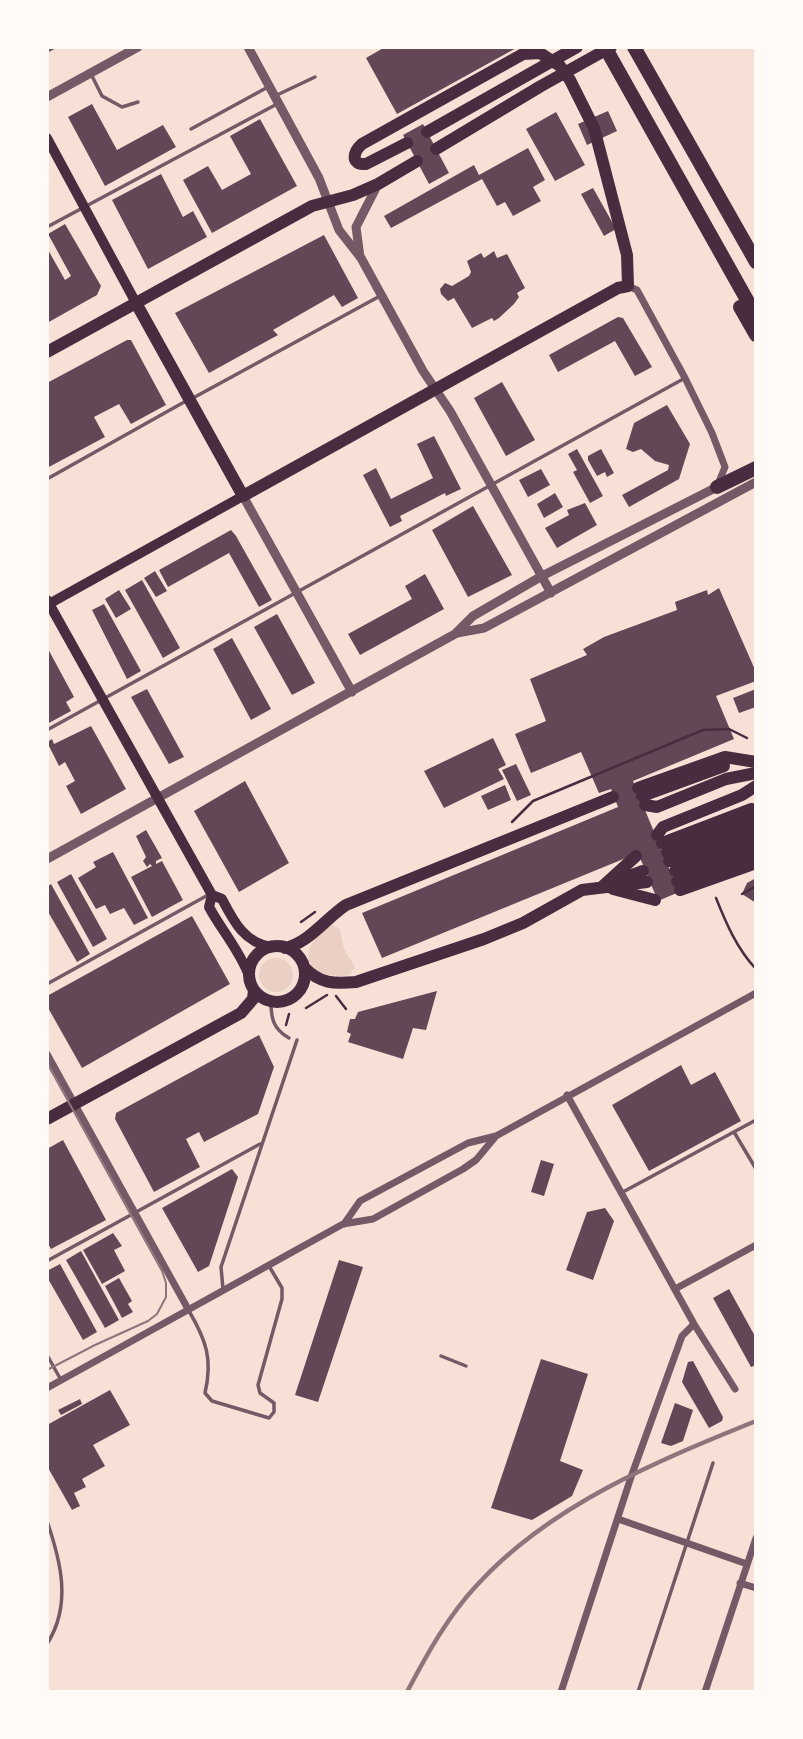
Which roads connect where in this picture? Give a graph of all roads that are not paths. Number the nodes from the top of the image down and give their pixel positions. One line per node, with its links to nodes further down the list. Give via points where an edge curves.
1 (55, 47): 8 (lane)
2 (138, 47): 10 (street)
3 (248, 47): 12 (street)
4 (577, 47): 17 (main road)
5 (605, 47): 9 (highway)
6 (611, 47): 20 (main road)
7 (634, 47): 27 (highway)
8 (47, 51)
9 (616, 67): 31 (highway); 32 (highway, via 648,144)
10 (90, 74): 13 (street); 15 (lane, via 102,96 122,107)
11 (315, 77): 14 (lane)
12 (270, 86): 14 (street); 16 (lane)
13 (47, 97)
14 (277, 100): 23 (street); 24 (lane)
15 (138, 102)
16 (191, 129)
17 (427, 132)
18 (47, 138): 24 (main road)
19 (407, 143): 28 (main road, via 366,164 355,162 353,156 362,144 523,54 549,57 570,79 594,128 627,255)
20 (436, 149)
21 (416, 161): 22 (main road)
22 (378, 184): 23 (main road); 26 (street, via 356,227)
23 (328, 201): 26 (street, via 339,230); 30 (main road)
24 (85, 206): 25 (lane); 30 (main road)
25 (47, 227)
26 (361, 258): 29 (street)
27 (756, 262)
28 (628, 286): 34 (street, via 637,290); 35 (main road)
29 (381, 296): 35 (street); 36 (lane)
30 (136, 303): 33 (main road); 36 (main road)
31 (756, 316)
32 (756, 335)
33 (47, 352)
34 (685, 378): 40 (lane); 41 (street, via 725,467)
35 (436, 390): 40 (street); 42 (main road)
36 (189, 400): 38 (lane); 42 (main road)
37 (756, 468): 41 (highway)
38 (47, 479)
39 (756, 482): 45 (street)
40 (492, 486): 43 (street); 44 (lane)
41 (717, 486): 43 (street)
42 (243, 496): 44 (street); 46 (main road)
43 (542, 576): 45 (street); 47 (street, via 473,616)
44 (296, 593): 48 (street); 49 (lane)
45 (551, 593): 47 (street, via 484,628)
46 (48, 603): 49 (main road)
47 (455, 634): 48 (street)
48 (352, 692): 54 (street)
49 (103, 700): 50 (lane); 54 (main road)
50 (47, 730)
51 (756, 764): 52 (main road, via 725,757 641,796 657,807 726,779)
52 (756, 773)
53 (756, 786): 62 (main road, via 663,827)
54 (157, 798): 61 (street); 66 (main road)
55 (610, 801): 68 (main road, via 346,905 304,940)
56 (756, 810): 62 (main road, via 751,808)
57 (756, 818): 62 (main road)
58 (756, 830): 62 (main road)
59 (756, 840): 62 (main road)
60 (756, 851): 62 (main road)
61 (47, 859)
62 (670, 862): 63 (main road)
63 (756, 863)
64 (645, 877): 65 (main road); 65 (main road); 65 (main road)
65 (602, 886): 69 (main road, via 575,893 494,935 356,982 334,983 313,976)
66 (211, 894): 67 (main road, via 222,899 245,935); 70 (main road, via 209,907); 71 (lane)
67 (271, 947): 68 (main road); 70 (main road, via 254,959)
68 (285, 948): 69 (main road, via 298,956)
69 (304, 967): 74 (main road, via 304,983 295,995)
70 (249, 976): 72 (main road)
71 (47, 984)
72 (254, 990): 74 (main road); 79 (main road, via 253,999 241,1013)
73 (756, 993): 78 (street)
74 (271, 1002): 75 (lane, via 276,1029)
75 (289, 1038)
76 (297, 1040): 84 (lane)
77 (47, 1054): 79 (street)
78 (567, 1096): 83 (street); 86 (street)
79 (74, 1104): 80 (main road); 87 (street)
80 (47, 1119)
81 (756, 1120): 82 (lane)
82 (734, 1132): 85 (lane); 86 (lane)
83 (496, 1136): 88 (street, via 468,1143 360,1201); 88 (street, via 463,1169 373,1219)
84 (261, 1143): 87 (lane); 92 (lane, via 221,1267)
85 (756, 1169)
86 (621, 1193): 93 (street)
87 (134, 1212): 90 (lane); 94 (street)
88 (343, 1224): 91 (street)
89 (756, 1245): 93 (street)
90 (47, 1261)
91 (268, 1264): 92 (street); 94 (lane, via 282,1288 258,1385 260,1393 274,1403 269,1418 212,1401 205,1393 207,1347)
92 (223, 1289): 94 (street)
93 (675, 1289): 95 (street)
94 (188, 1309): 99 (street)
95 (694, 1324): 101 (street); 103 (street, via 682,1336)
96 (47, 1354): 99 (lane)
97 (441, 1356): 98 (lane)
98 (466, 1366)
99 (61, 1380): 100 (street)
100 (47, 1388)
101 (735, 1389)
102 (713, 1463): 106 (lane)
103 (618, 1519): 106 (street); 111 (street)
104 (47, 1521): 110 (lane, via 57,1549 63,1598)
105 (756, 1538): 107 (street)
106 (687, 1543): 107 (street); 112 (lane)
107 (747, 1564): 108 (street)
108 (740, 1583): 109 (street); 113 (street)
109 (756, 1588)
110 (47, 1644)
111 (561, 1692)
112 (638, 1692)
113 (705, 1692)

